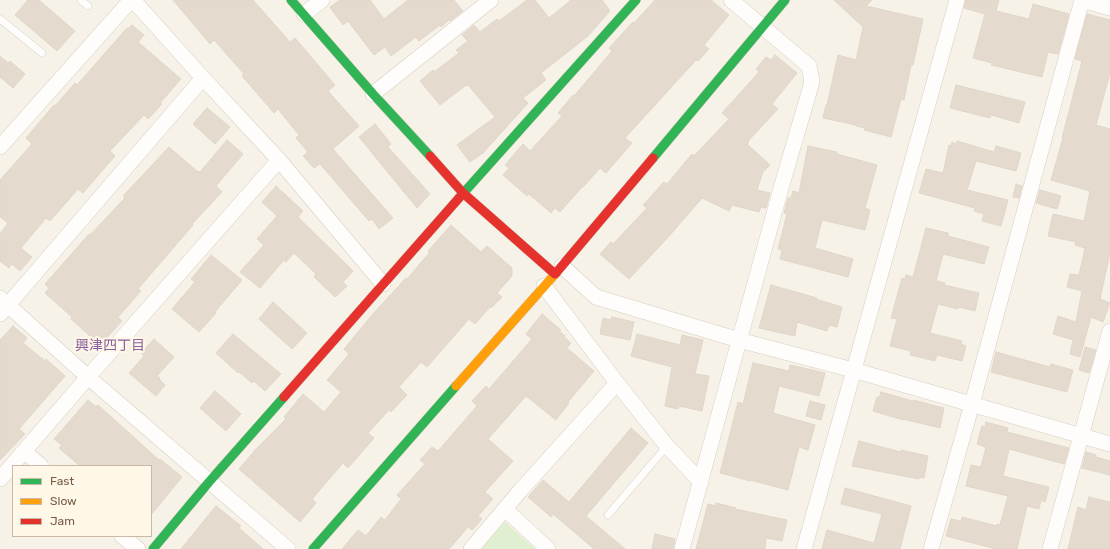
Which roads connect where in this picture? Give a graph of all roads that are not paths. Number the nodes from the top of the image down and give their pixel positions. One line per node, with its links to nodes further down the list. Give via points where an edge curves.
1 (81, 0): 11 (lane)
2 (132, 0): 17 (street); 19 (street)
3 (291, 0): 13 (street)
4 (322, 0): 13 (street)
5 (491, 0): 18 (street)
6 (731, 0): 15 (street)
7 (785, 0): 15 (street)
8 (957, 0): 28 (street)
9 (1082, 0): 12 (street); 31 (street)
10 (631, 2): 21 (street)
11 (88, 6)
12 (1110, 8)
13 (304, 14): 18 (street)
14 (0, 19): 16 (lane)
15 (762, 27): 22 (street); 27 (street, via 808,66 812,82)
16 (42, 53)
17 (203, 78): 20 (street); 25 (street)
18 (373, 94): 21 (street)
19 (0, 147)
20 (278, 160): 23 (street); 29 (street)
21 (463, 193): 22 (street); 23 (street)
22 (559, 270): 24 (street); 27 (street, via 596,297)
23 (384, 284): 38 (street)
24 (544, 286): 30 (street); 46 (street)
25 (3, 306): 29 (street)
26 (1110, 332): 32 (street)
27 (739, 340): 28 (street); 39 (street)
28 (853, 370): 31 (street); 50 (street)
29 (88, 377): 35 (street); 38 (street)
30 (617, 383): 34 (street); 40 (street)
31 (972, 404): 32 (street); 51 (street)
32 (1081, 436): 33 (street); 52 (street)
33 (1110, 444)
34 (667, 446): 39 (street); 41 (lane)
35 (24, 451): 36 (street); 37 (street)
36 (40, 465)
37 (0, 479)
38 (209, 482): 44 (street); 45 (street)
39 (701, 482): 49 (street)
40 (505, 509): 47 (street); 48 (street)
41 (608, 515)
42 (123, 537): 43 (street)
43 (138, 549)
44 (153, 549)
45 (288, 549)
46 (313, 549)
47 (471, 549)
48 (548, 549)
49 (682, 549)
50 (804, 549)
51 (931, 549)
52 (1050, 549)

